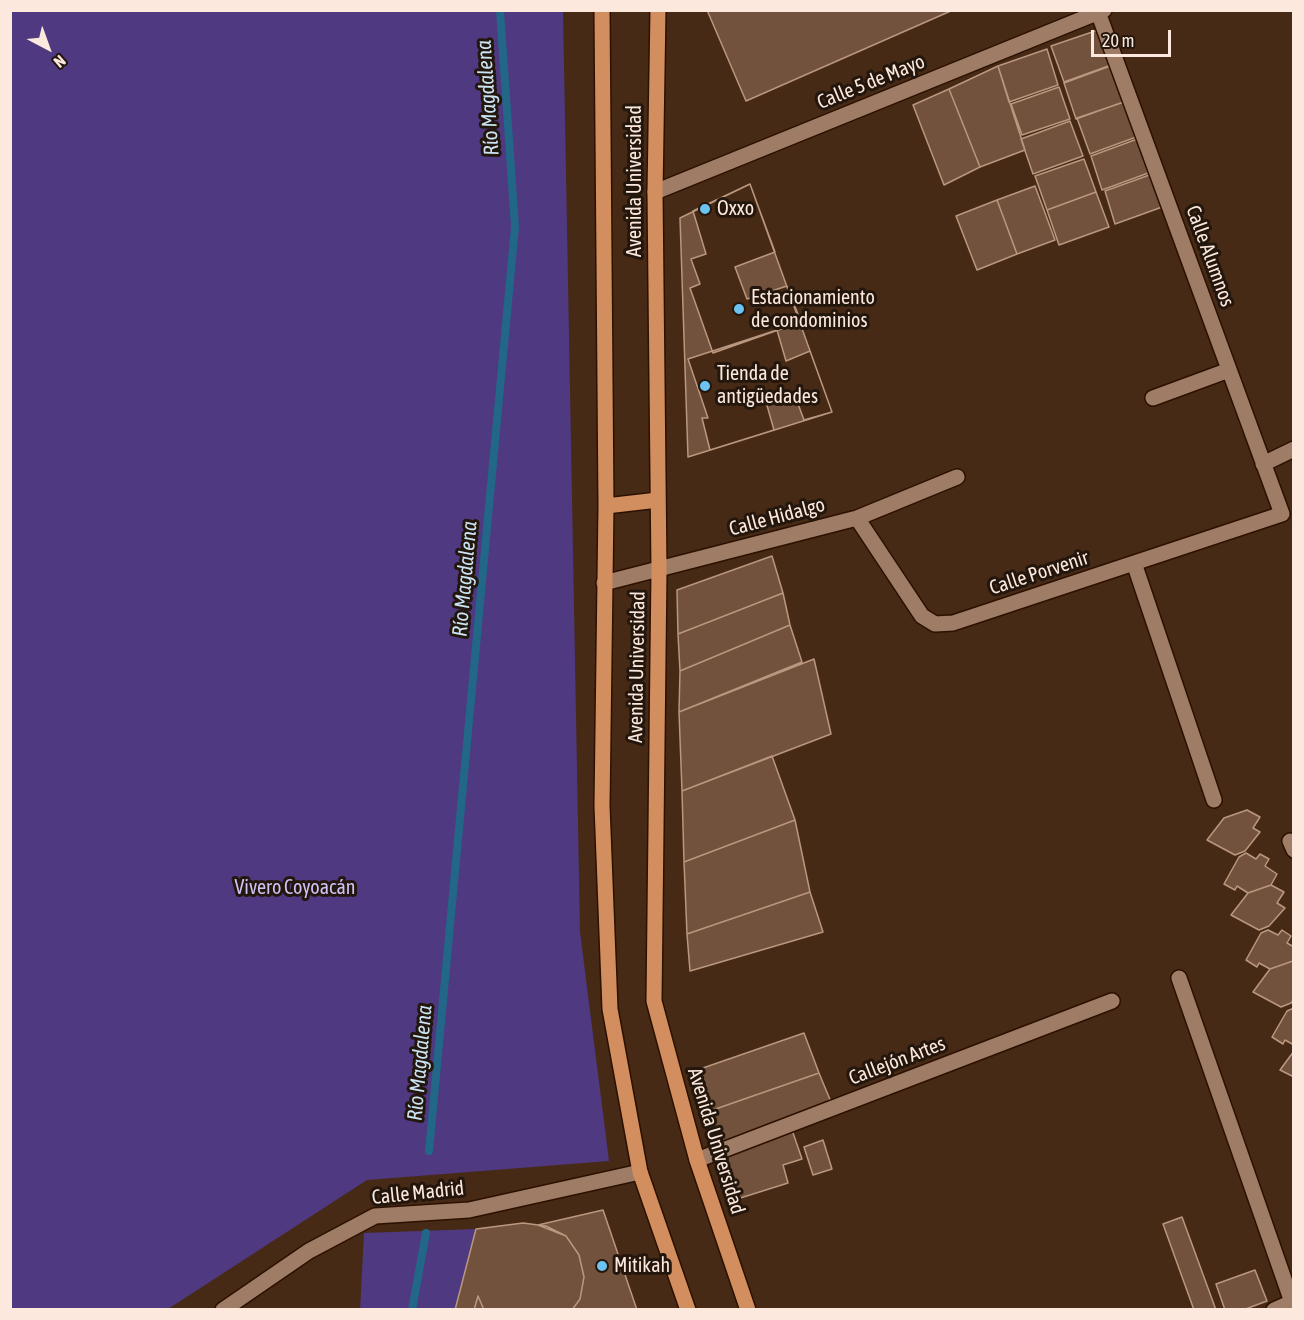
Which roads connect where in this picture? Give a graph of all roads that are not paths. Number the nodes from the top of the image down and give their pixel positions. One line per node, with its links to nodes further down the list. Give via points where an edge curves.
1 (602, 10): 11 (main road, Avenida Universidad)
2 (658, 10): 4 (main road, Avenida Universidad)
3 (1101, 11): 4 (street, Calle 5 de Mayo); 5 (street, Calle Alumnos)
4 (655, 192): 10 (main road, Avenida Universidad)
5 (1229, 370): 6 (street); 8 (street, Calle Alumnos)
6 (1153, 398)
7 (1293, 449): 8 (street)
8 (1263, 464): 12 (street, Calle Alumnos)
9 (957, 477): 13 (street, Calle Hidalgo)
10 (658, 500): 11 (main road); 15 (main road, Avenida Universidad)
11 (606, 507): 16 (main road, Avenida Universidad)
12 (1282, 514): 14 (street, Calle Porvenir)
13 (857, 518): 14 (street, Calle Porvenir, via 922,616 935,624 953,623); 15 (street, Calle Hidalgo)
14 (1134, 563): 17 (street)
15 (659, 570): 16 (street, Calle Hidalgo); 20 (main road, Avenida Universidad, via 654,1001)
16 (604, 583): 21 (main road, Avenida Universidad, via 602,806 610,1009)
17 (1214, 800)
18 (1179, 978): 22 (street)
19 (1112, 1001): 20 (street, Callejón Artes)
20 (696, 1160): 25 (main road, Avenida Universidad)
21 (640, 1172): 23 (street, Calle Madrid, via 469,1210 375,1216 309,1251); 24 (main road, Avenida Universidad)
22 (1293, 1302): 26 (street)
23 (223, 1310)
24 (688, 1310)
25 (748, 1310)
26 (1274, 1310)

